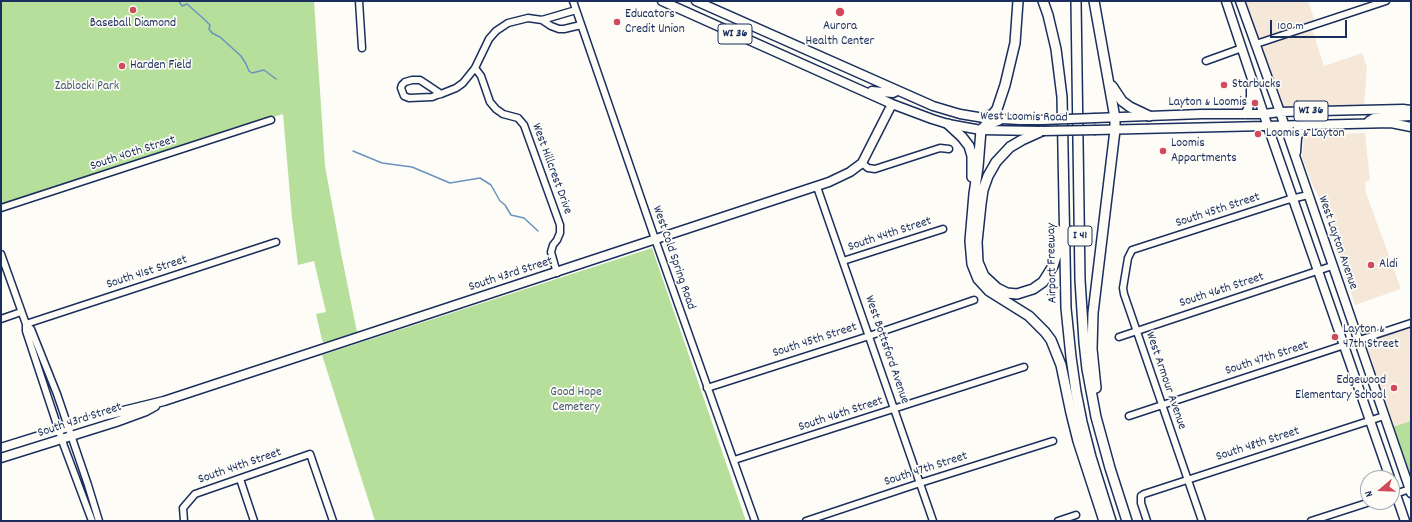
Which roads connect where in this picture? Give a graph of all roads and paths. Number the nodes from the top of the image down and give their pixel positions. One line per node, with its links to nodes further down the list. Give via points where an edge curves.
1 (359, 1): 18 (street)
2 (573, 1): 12 (street, West Cold Spring Road)
3 (662, 1): 16 (main road, West Loomis Road / WI 36)
4 (696, 1): 13 (main road, West Loomis Road / WI 36)
5 (1018, 1): 35 (highway, via 1015,43 1004,85 997,109)
6 (1043, 1): 49 (highway, Airport Freeway / I 41, via 1056,49 1062,97)
7 (1076, 1): 92 (highway, Airport Freeway / I 41, via 1082,316 1087,369 1096,417)
8 (1094, 1): 23 (highway)
9 (1226, 1): 19 (main road, West Layton Avenue)
10 (1240, 1): 17 (main road, West Layton Avenue)
11 (1386, 1): 17 (street)
12 (576, 10): 14 (street); 15 (street, West Cold Spring Road)
13 (725, 14): 16 (main road); 25 (main road, West Loomis Road / WI 36)
14 (542, 20): 15 (street, via 558,29); 21 (street, via 520,19 496,31 486,44)
15 (581, 25): 58 (street, West Cold Spring Road)
16 (720, 27): 24 (main road, West Loomis Road / WI 36)
17 (1256, 44): 30 (main road, West Layton Avenue)
18 (362, 48)
19 (1242, 48): 20 (street); 22 (main road, West Layton Avenue)
20 (1206, 61)
21 (475, 68): 26 (street, via 463,84); 65 (street, West Hillcrest Drive, via 481,76 490,102 496,109 518,118 524,125 560,225 560,233 551,252)
22 (1250, 73): 31 (main road, via 1251,96); 32 (main road, West Layton Avenue)
23 (1109, 79): 33 (highway, via 1122,101); 36 (highway)
24 (858, 88): 25 (main road, via 882,93); 28 (main road, West Loomis Road / WI 36)
25 (897, 92): 27 (main road, West Loomis Road / WI 36)
26 (441, 94): 26 (street, via 409,98 404,96 401,88 405,82 420,80)
27 (925, 103): 28 (main road, via 900,100); 35 (main road, West Loomis Road / WI 36, via 960,114)
28 (892, 104): 39 (main road, West Loomis Road / WI 36); 50 (main road, South 43rd Street)
29 (1411, 110): 30 (main road, West Loomis Road / WI 36)
30 (1280, 112): 32 (main road, West Loomis Road / WI 36); 43 (main road, West Layton Avenue)
31 (1244, 114): 32 (main road, West Loomis Road / WI 36); 33 (main road, West Loomis Road / WI 36)
32 (1264, 114): 42 (main road, West Layton Avenue)
33 (1149, 116): 36 (main road, West Loomis Road / WI 36)
34 (1411, 116): 40 (main road, via 1374,118)
35 (984, 118): 38 (main road, West Loomis Road / WI 36)
36 (1115, 118): 38 (main road, West Loomis Road / WI 36, bridge); 46 (highway)
37 (271, 120): 56 (street, South 40th Street)
38 (999, 120): 45 (highway)
39 (948, 124): 45 (main road, West Loomis Road / WI 36); 53 (highway, via 962,137 971,152)
40 (1367, 124): 41 (main road, West Loomis Road / WI 36); 44 (main road, West Loomis Road / WI 36, via 1392,123)
41 (1301, 126): 43 (main road, West Loomis Road / WI 36); 51 (main road, via 1296,142)
42 (1268, 127): 43 (main road, West Loomis Road / WI 36); 46 (main road, West Loomis Road / WI 36); 55 (main road, West Layton Avenue)
43 (1285, 127): 51 (main road, West Layton Avenue)
44 (1411, 127)
45 (981, 130): 47 (main road, West Loomis Road / WI 36); 53 (highway)
46 (1115, 130): 47 (main road, West Loomis Road / WI 36, bridge); 92 (highway, via 1092,329 1093,362 1110,452)
47 (1042, 131): 49 (highway, via 1010,146 992,168 983,190 977,242 978,262 984,276 1002,291 1017,294 1033,289 1043,282 1053,266 1058,244 1060,173)
48 (950, 149): 50 (street, via 940,148 875,169 868,168)
49 (1064, 156): 112 (highway, Airport Freeway / I 41, via 1066,308 1071,357 1084,429)
50 (862, 163): 52 (main road, South 43rd Street, via 843,176)
51 (1299, 169): 54 (main road, West Layton Avenue)
52 (817, 187): 58 (main road, South 43rd Street); 62 (street, West Bottsford Avenue)
53 (974, 194): 111 (highway, via 970,241 974,272 989,291 1029,316 1051,340 1061,365 1078,441)
54 (1308, 195): 55 (street, South 45th Street); 63 (main road, West Layton Avenue)
55 (1293, 198): 60 (street, South 45th Street); 64 (main road, West Layton Avenue)
56 (1, 208)
57 (943, 229): 62 (street, South 44th Street)
58 (655, 240): 65 (main road, South 43rd Street); 77 (street, West Cold Spring Road)
59 (276, 242): 70 (street, South 41st Street)
60 (1136, 249): 71 (street, West Armour Avenue, via 1130,252 1123,288)
61 (1, 254): 67 (street)
62 (843, 261): 72 (street, West Bottsford Avenue)
63 (1332, 266): 64 (street, South 46th Street); 74 (main road, West Layton Avenue)
64 (1319, 270): 71 (street, South 46th Street); 75 (main road, West Layton Avenue)
65 (557, 273): 78 (main road, South 43rd Street)
66 (974, 300): 72 (street, South 45th Street)
67 (21, 312): 68 (street); 70 (street)
68 (1, 319)
69 (1411, 323): 74 (street, South 47th Street)
70 (26, 324): 84 (street, via 31,329); 85 (street, via 26,331)
71 (1136, 330): 73 (street, South 46th Street); 79 (street, West Armour Avenue)
72 (869, 336): 77 (street, South 45th Street); 80 (street, West Bottsford Avenue)
73 (1119, 337)
74 (1358, 341): 75 (street, South 47th Street); 82 (main road, West Layton Avenue)
75 (1345, 345): 79 (street, South 47th Street); 83 (main road, West Layton Avenue)
76 (1024, 366): 80 (street, South 46th Street)
77 (707, 388): 91 (street, West Cold Spring Road)
78 (164, 401): 84 (main road, South 43rd Street); 86 (main road, South 43rd Street, via 146,411)
79 (1163, 405): 81 (street, South 47th Street); 95 (street, West Armour Avenue)
80 (894, 409): 91 (street, South 46th Street); 96 (street, West Bottsford Avenue)
81 (1129, 416)
82 (1384, 416): 83 (street, South 48th Street); 97 (main road, West Layton Avenue)
83 (1370, 420): 93 (main road, West Layton Avenue); 95 (street, South 48th Street)
84 (68, 427): 85 (main road, South 43rd Street); 86 (street)
85 (59, 430): 87 (street); 89 (main road, South 43rd Street)
86 (71, 437): 87 (main road, South 43rd Street); 103 (street)
87 (62, 440): 90 (main road, South 43rd Street); 102 (street)
88 (1053, 441): 96 (street, South 47th Street)
89 (1, 448)
90 (1, 458)
91 (734, 460): 107 (street, West Cold Spring Road)
92 (1110, 468): 113 (highway, Airport Freeway / I 41)
93 (1387, 470)
94 (240, 479): 104 (street, South 44th Street, via 195,494 183,508); 105 (street); 106 (street, South 44th Street, via 310,454)
95 (1187, 479): 114 (street, South 48th Street, via 1144,494 1141,504); 115 (street, West Armour Avenue)
96 (920, 483): 108 (street, South 47th Street); 109 (street, West Bottsford Avenue)
97 (1410, 491): 98 (street)
98 (1400, 493)
99 (1360, 505): 116 (street)
100 (1400, 509): 117 (main road)
101 (1076, 515): 110 (street)
102 (92, 521)
103 (98, 521)
104 (184, 521)
105 (254, 521)
106 (333, 521)
107 (755, 521)
108 (806, 521)
109 (933, 521)
110 (1058, 521)
111 (1104, 521)
112 (1111, 521)
113 (1127, 521)
114 (1147, 521)
115 (1202, 521)
116 (1312, 521)
117 (1405, 521)

